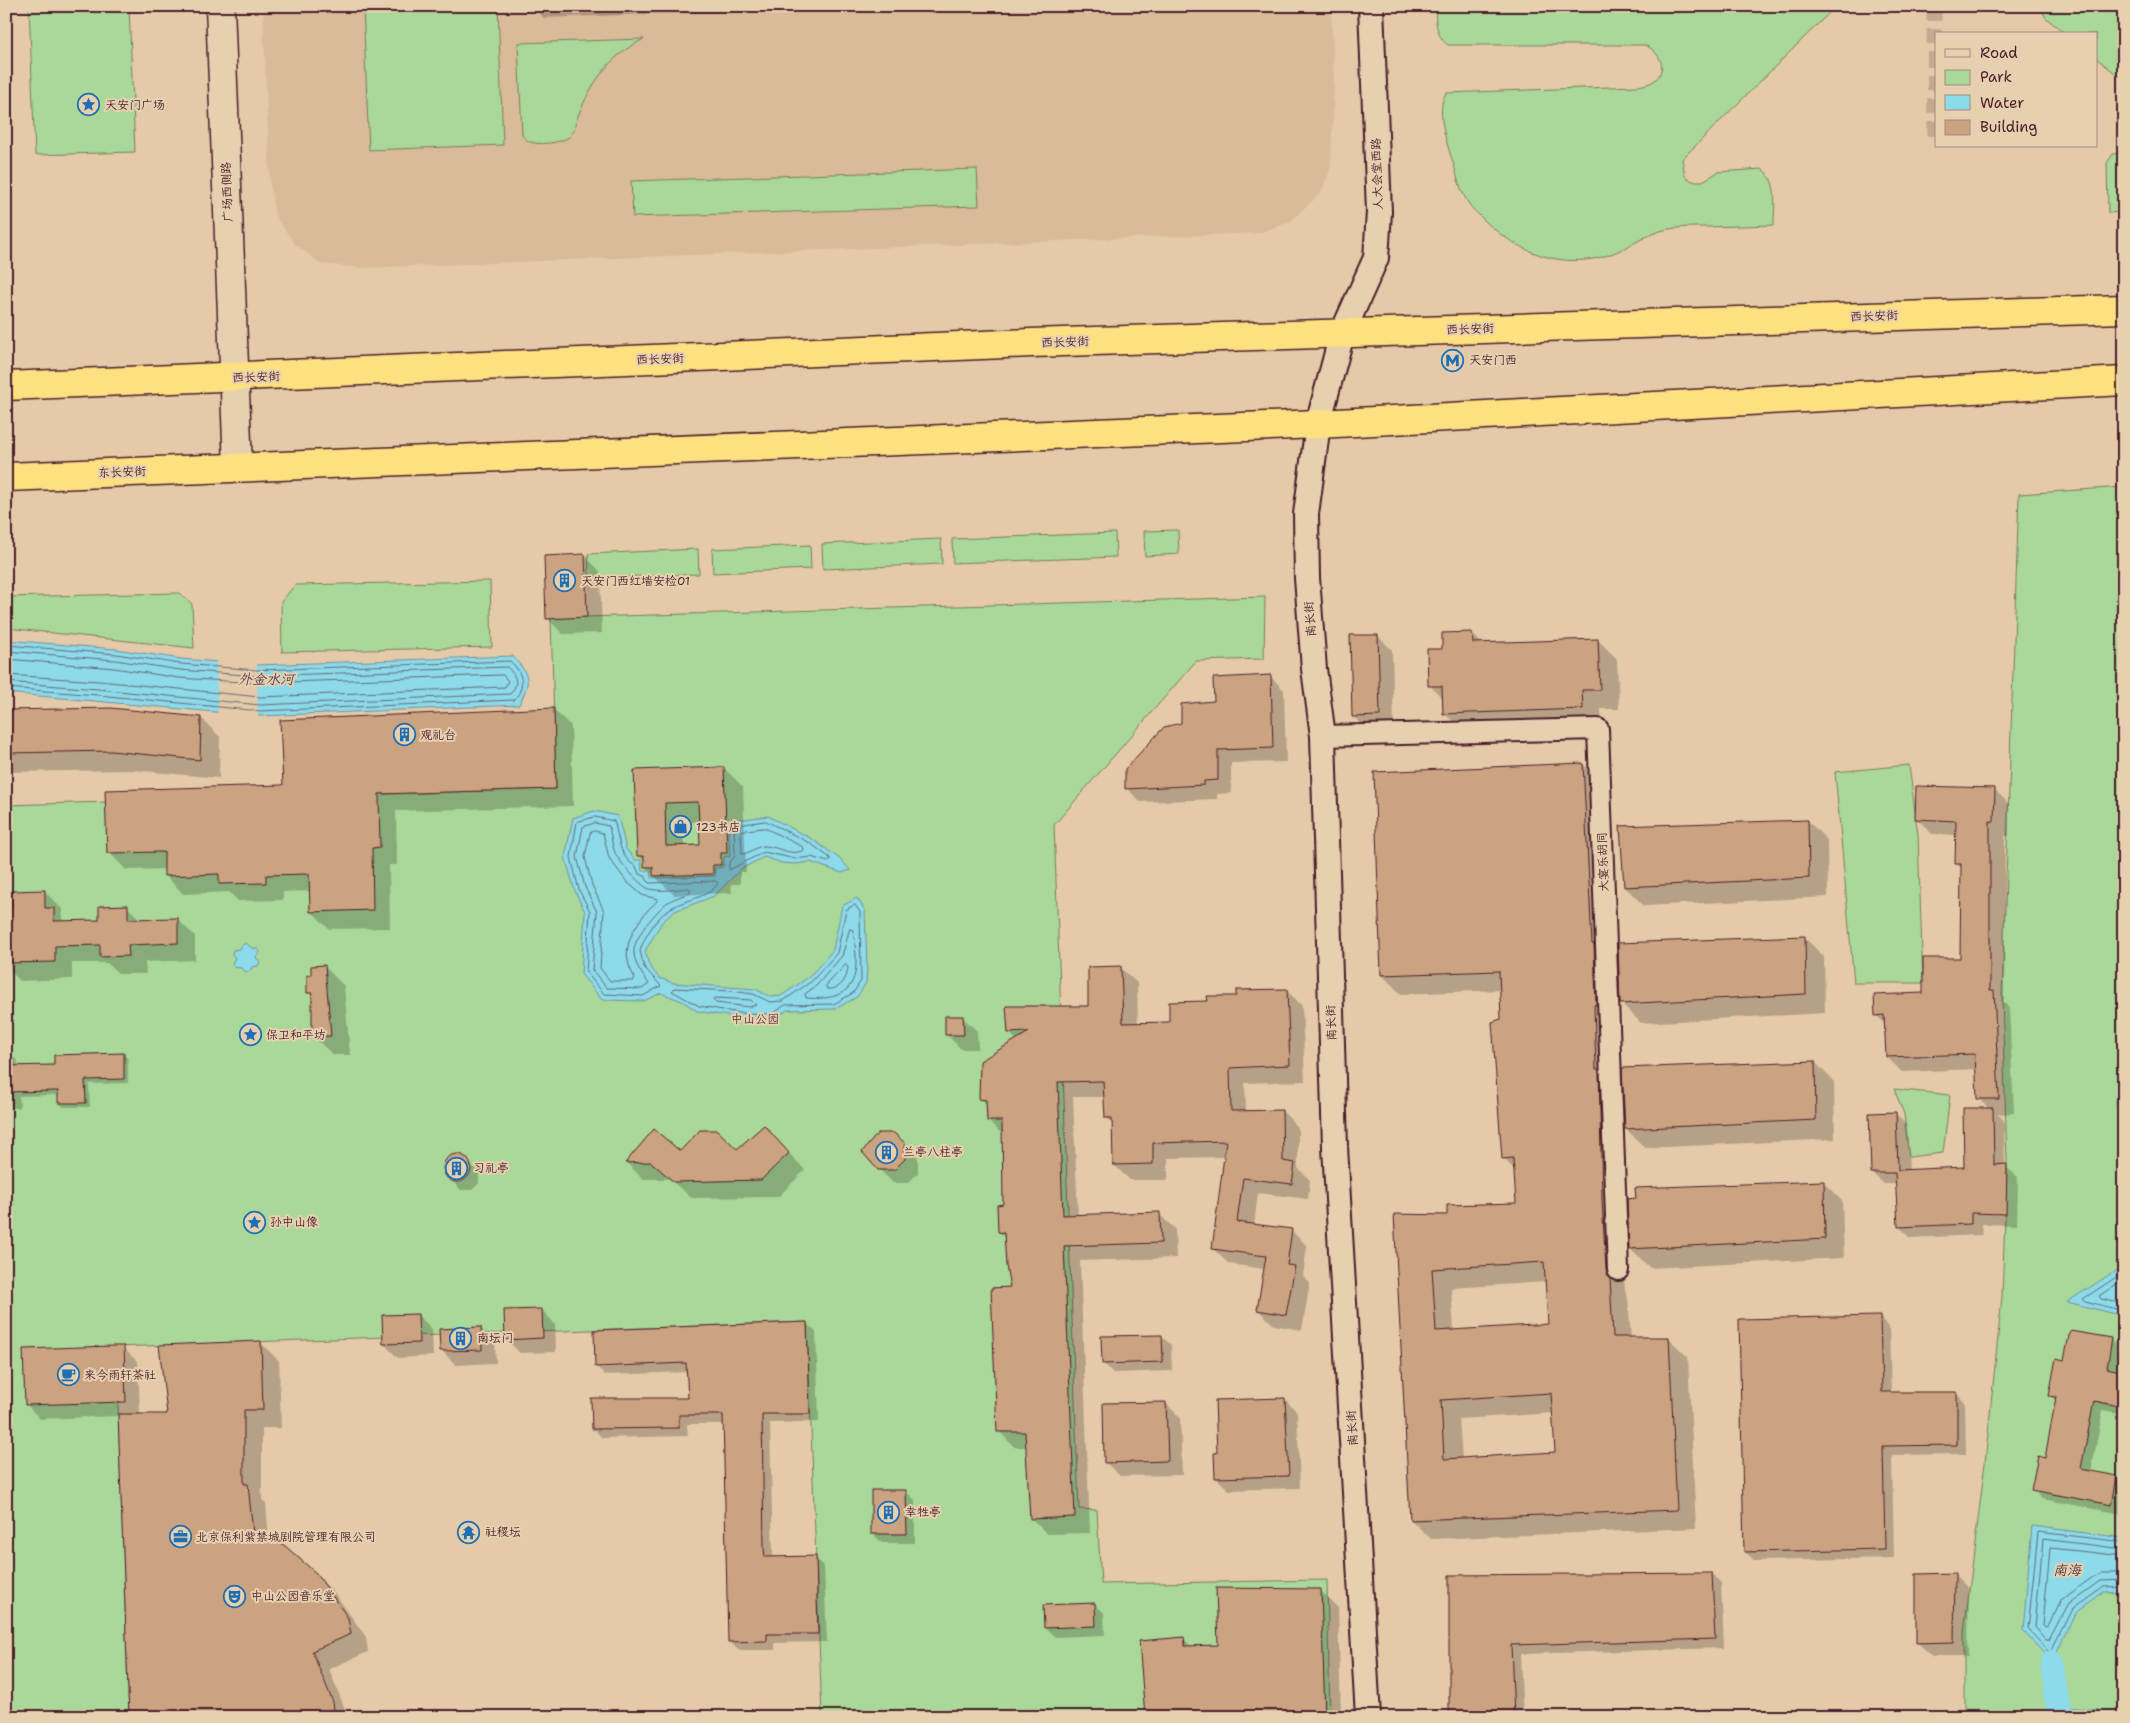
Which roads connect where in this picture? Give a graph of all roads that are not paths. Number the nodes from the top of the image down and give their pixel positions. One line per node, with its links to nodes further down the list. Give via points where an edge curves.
1 (220, 6): 5 (main road, 广场西侧路)
2 (1371, 6): 4 (street, 人大会堂西路, via 1379,212 1376,258)
3 (2124, 309): 4 (highway, 西长安街)
4 (1342, 334): 5 (highway, 西长安街, via 1021,344); 8 (street, 南长街)
5 (234, 378): 7 (highway, 西长安街); 9 (main road, 广场西侧路)
6 (2124, 381): 8 (highway)
7 (6, 386)
8 (1318, 424): 9 (highway); 11 (street, 南长街, via 1306,514 1307,578)
9 (238, 468): 10 (highway, 东长安街)
10 (6, 477)
11 (1323, 736): 12 (street, 大宴乐胡同, via 1598,729); 13 (street, 南长街, via 1334,1147)
12 (1618, 1270)
13 (1368, 1717)

